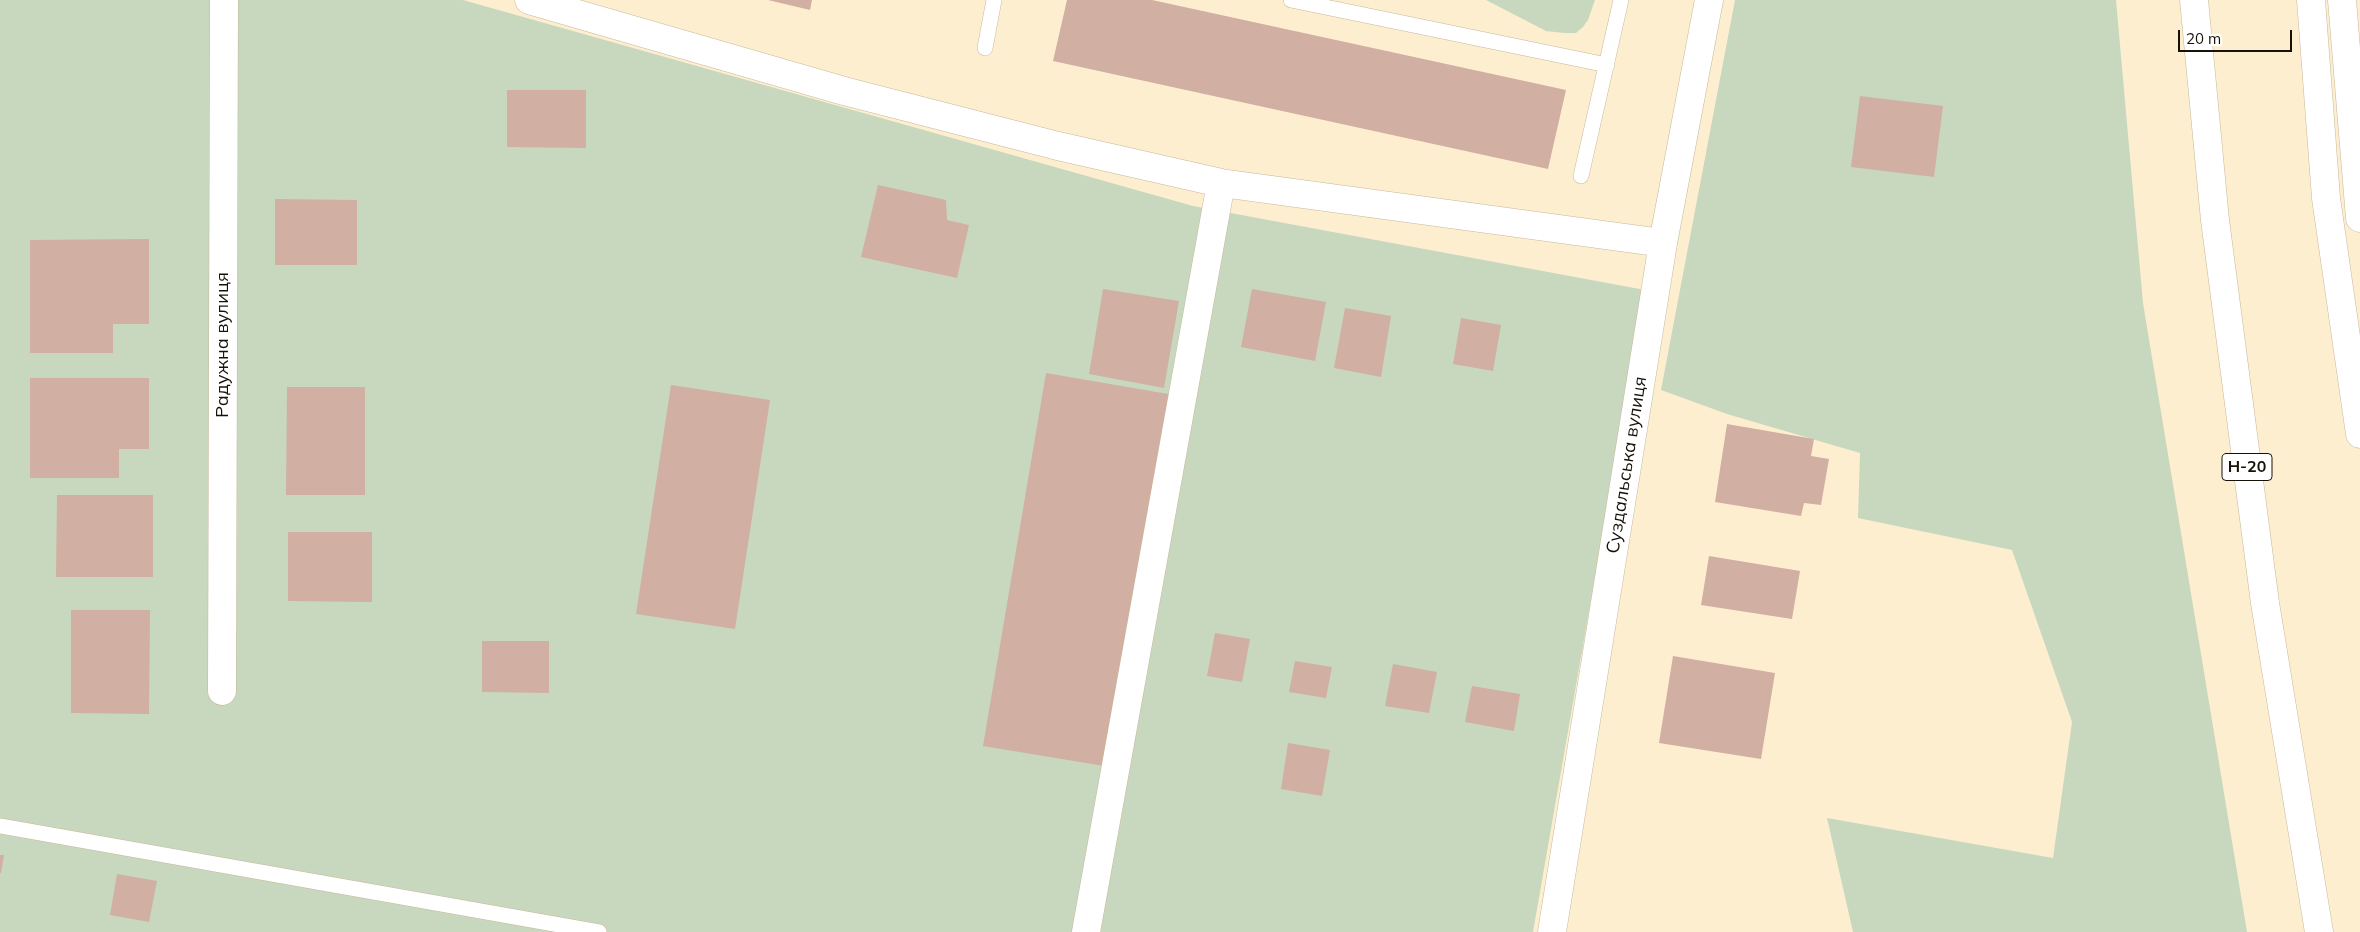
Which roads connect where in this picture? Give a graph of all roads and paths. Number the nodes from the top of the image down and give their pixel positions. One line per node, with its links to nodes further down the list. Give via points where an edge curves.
1 (224, 0): 17 (street, Радужна вулиця)
2 (529, 0): 13 (street, via 844,91 1058,146)
3 (994, 0): 10 (lane)
4 (1291, 0): 11 (lane)
5 (1622, 0): 11 (lane)
6 (1709, 0): 15 (street, Суздальська вулиця)
7 (2194, 0): 22 (street, Н-20, via 2216,220 2264,602)
8 (2311, 0): 16 (street, via 2326,198)
9 (2342, 0): 14 (street)
10 (985, 48)
11 (1606, 65): 12 (lane)
12 (1580, 176)
13 (1220, 183): 15 (street); 20 (street)
14 (2360, 218)
15 (1663, 243): 21 (street, Суздальська вулиця)
16 (2360, 434)
17 (222, 691)
18 (0, 826): 19 (lane)
19 (599, 932)
20 (1086, 932)
21 (1552, 932)
22 (2319, 932)

